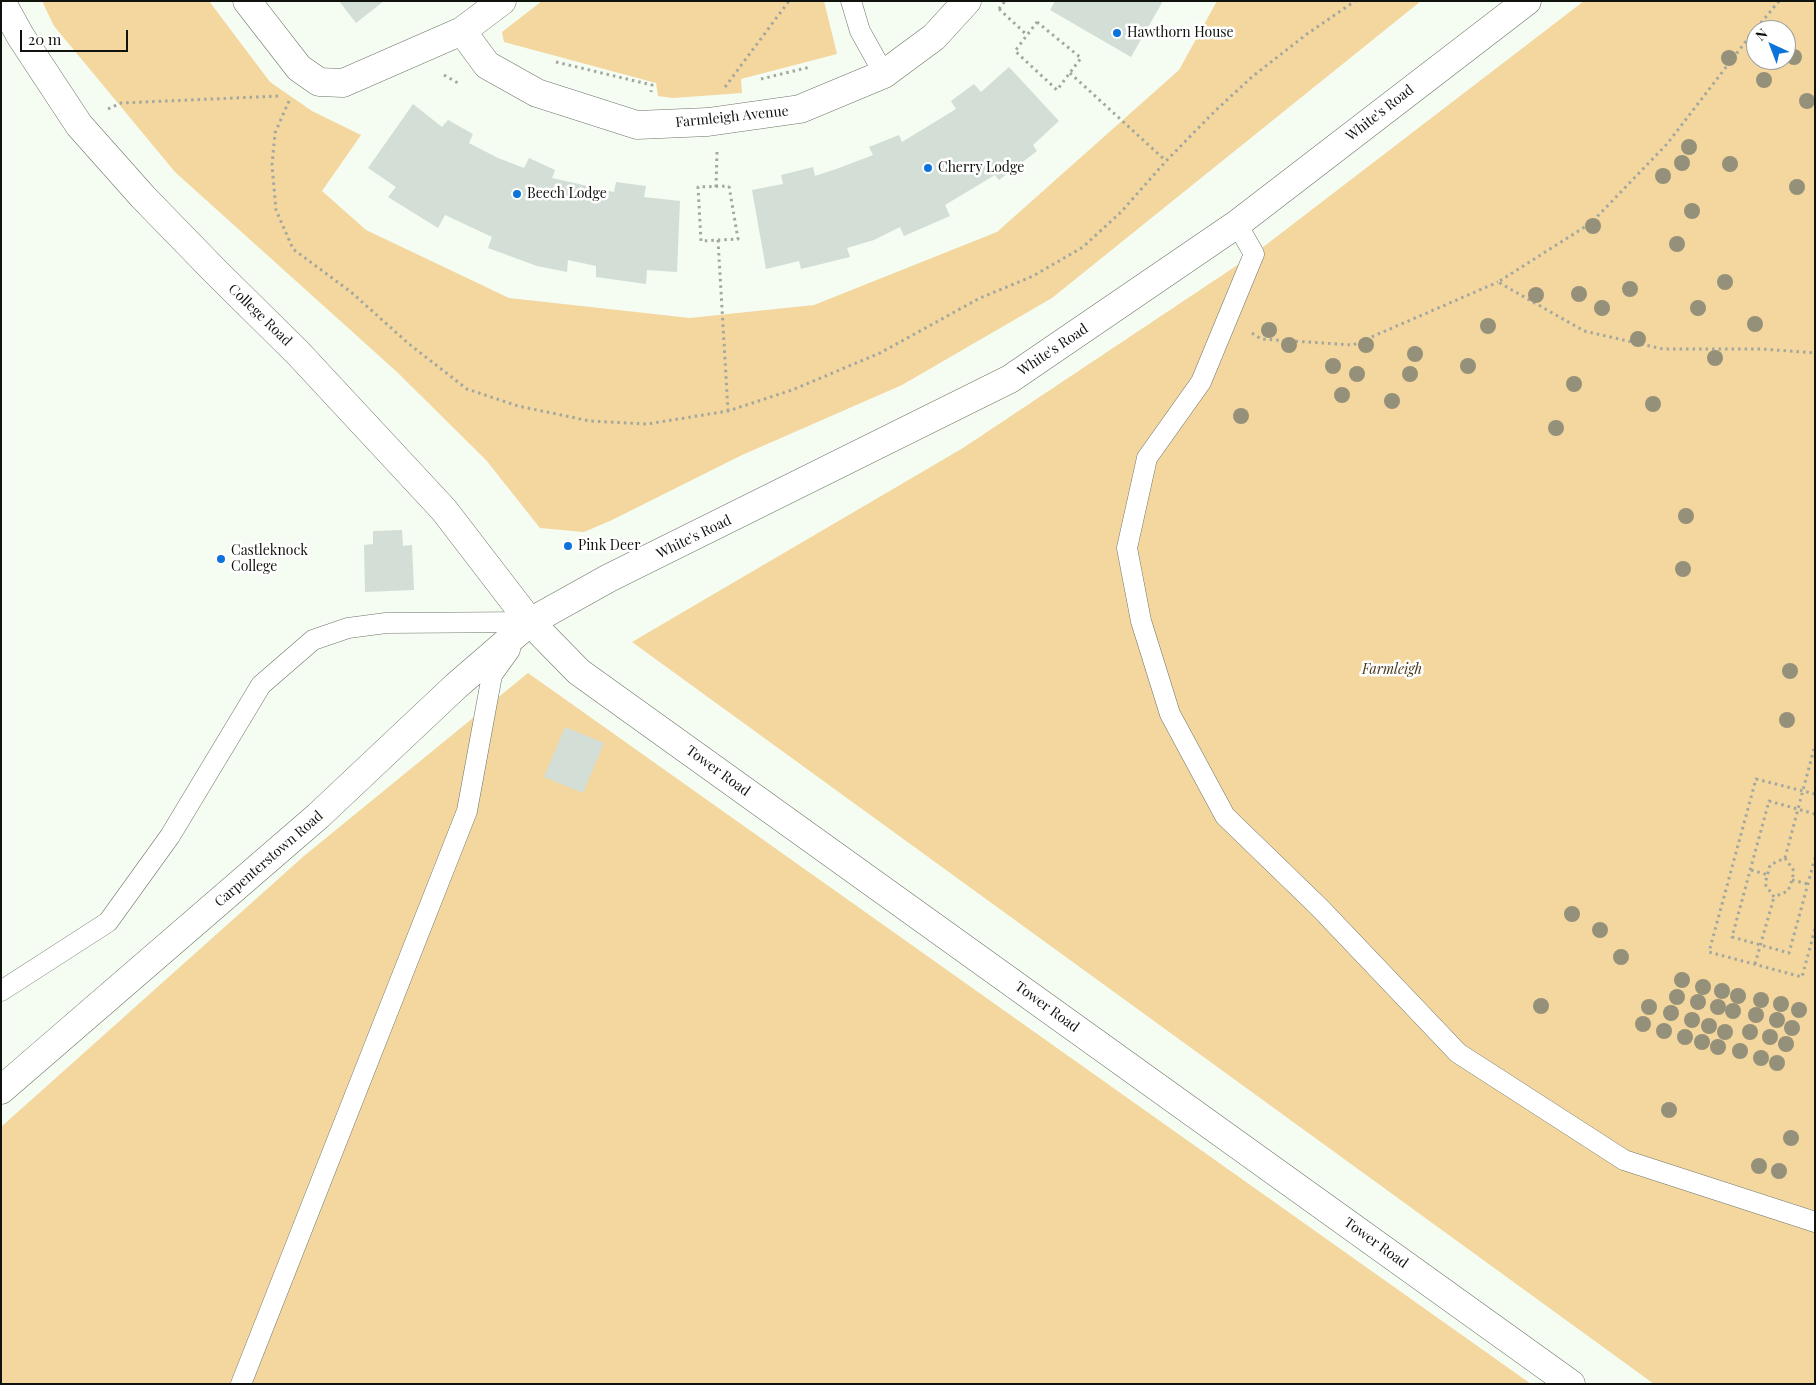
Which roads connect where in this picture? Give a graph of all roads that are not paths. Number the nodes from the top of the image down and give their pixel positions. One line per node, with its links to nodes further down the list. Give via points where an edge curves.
1 (1, 1): 10 (street, College Road, via 79,125 444,510)
2 (247, 1): 7 (street, via 309,75 343,83)
3 (502, 1): 7 (street)
4 (851, 1): 8 (lane, via 860,31)
5 (967, 1): 8 (street, Farmleigh Avenue, via 934,37)
6 (1527, 1): 9 (street, White's Road)
7 (462, 31): 8 (street, Farmleigh Avenue, via 487,65 537,93 637,125 708,122 800,109)
8 (884, 74)
9 (1237, 224): 10 (street, White's Road, via 1010,380 609,578); 13 (lane, via 1254,254 1201,382 1147,458 1127,548 1141,621 1170,714 1225,816 1320,908 1458,1053 1624,1160)
10 (530, 622): 11 (lane, via 386,623 348,628 313,640 262,685 170,836 108,922); 12 (street, Carpenterstown Road, via 456,686 318,816); 14 (lane, via 492,675 467,811); 15 (street, Tower Road, via 586,677)
11 (1, 991)
12 (1, 1090)
13 (1815, 1222)
14 (240, 1384)
15 (1571, 1384)

